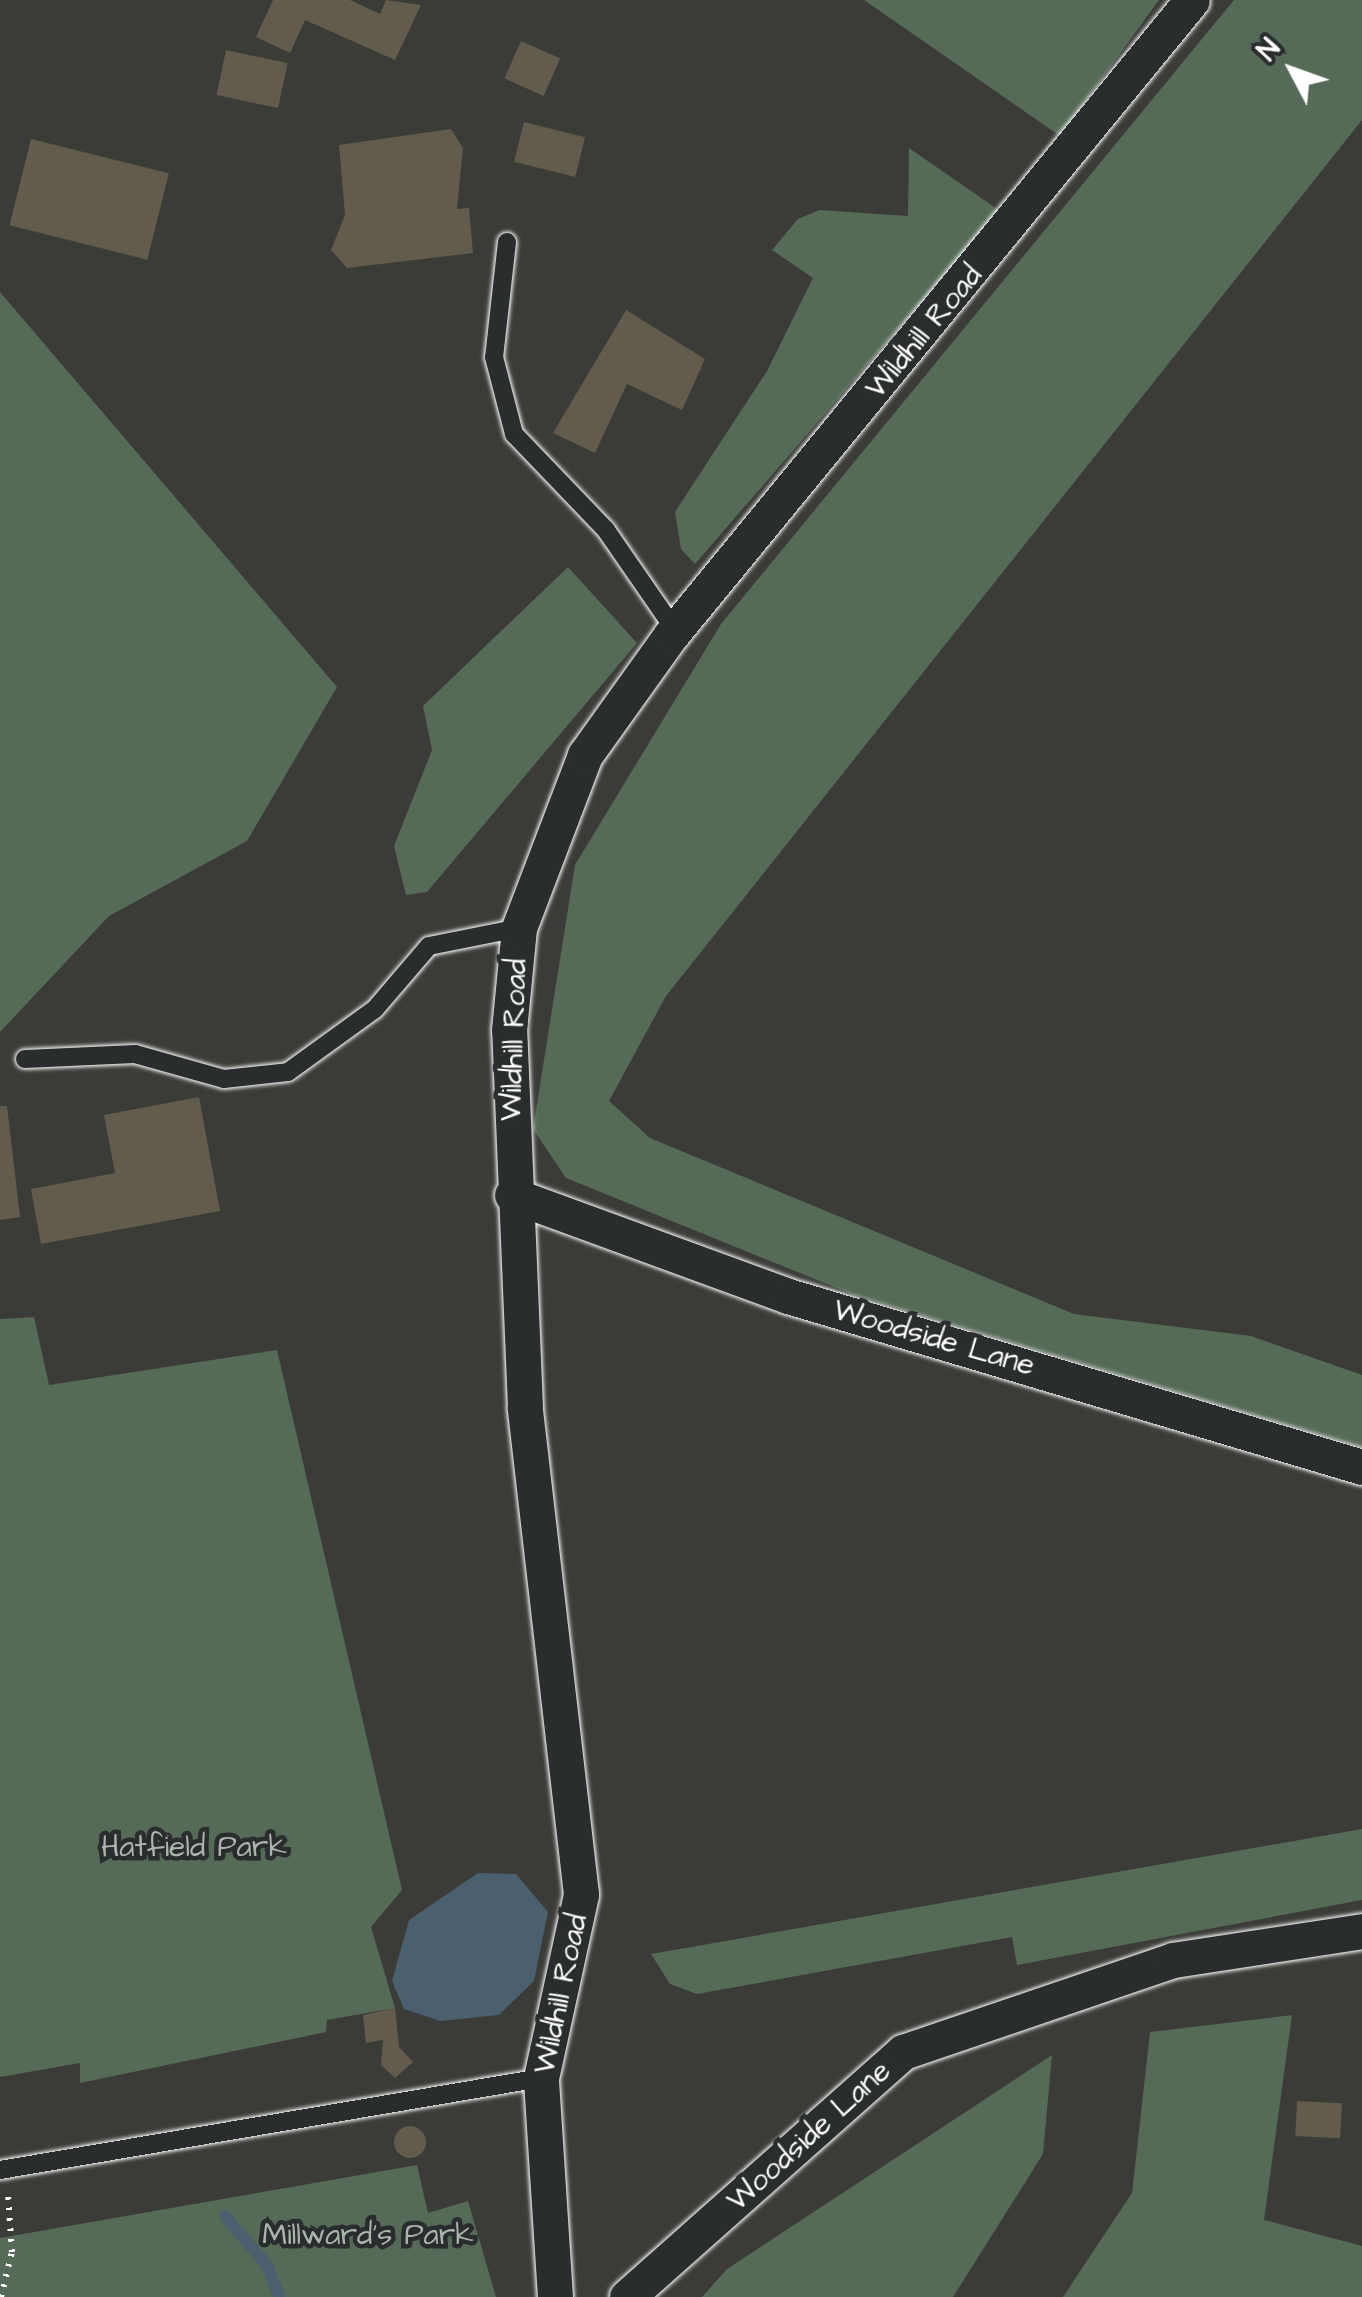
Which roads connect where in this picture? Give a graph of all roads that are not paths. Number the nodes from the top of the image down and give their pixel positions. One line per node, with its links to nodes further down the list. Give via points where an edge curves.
1 (1192, 0): 3 (street, Wildhill Road)
2 (506, 242): 3 (lane, via 494,356 514,434 606,530)
3 (675, 630): 4 (street, Wildhill Road, via 585,754)
4 (519, 928): 5 (lane, via 429,946 375,1009 288,1072 224,1079 135,1054); 6 (street, Wildhill Road, via 509,1030)
5 (25, 1059)
6 (512, 1195): 7 (street, Woodside Lane, via 788,1296); 9 (street, Wildhill Road, via 527,1426 581,1894)
7 (1362, 1466)
8 (1362, 1931): 12 (street, Woodside Lane, via 1173,1960 903,2052)
9 (541, 2078): 10 (lane); 11 (street, Wildhill Road)
10 (4, 2169)
11 (555, 2297)
12 (627, 2297)

